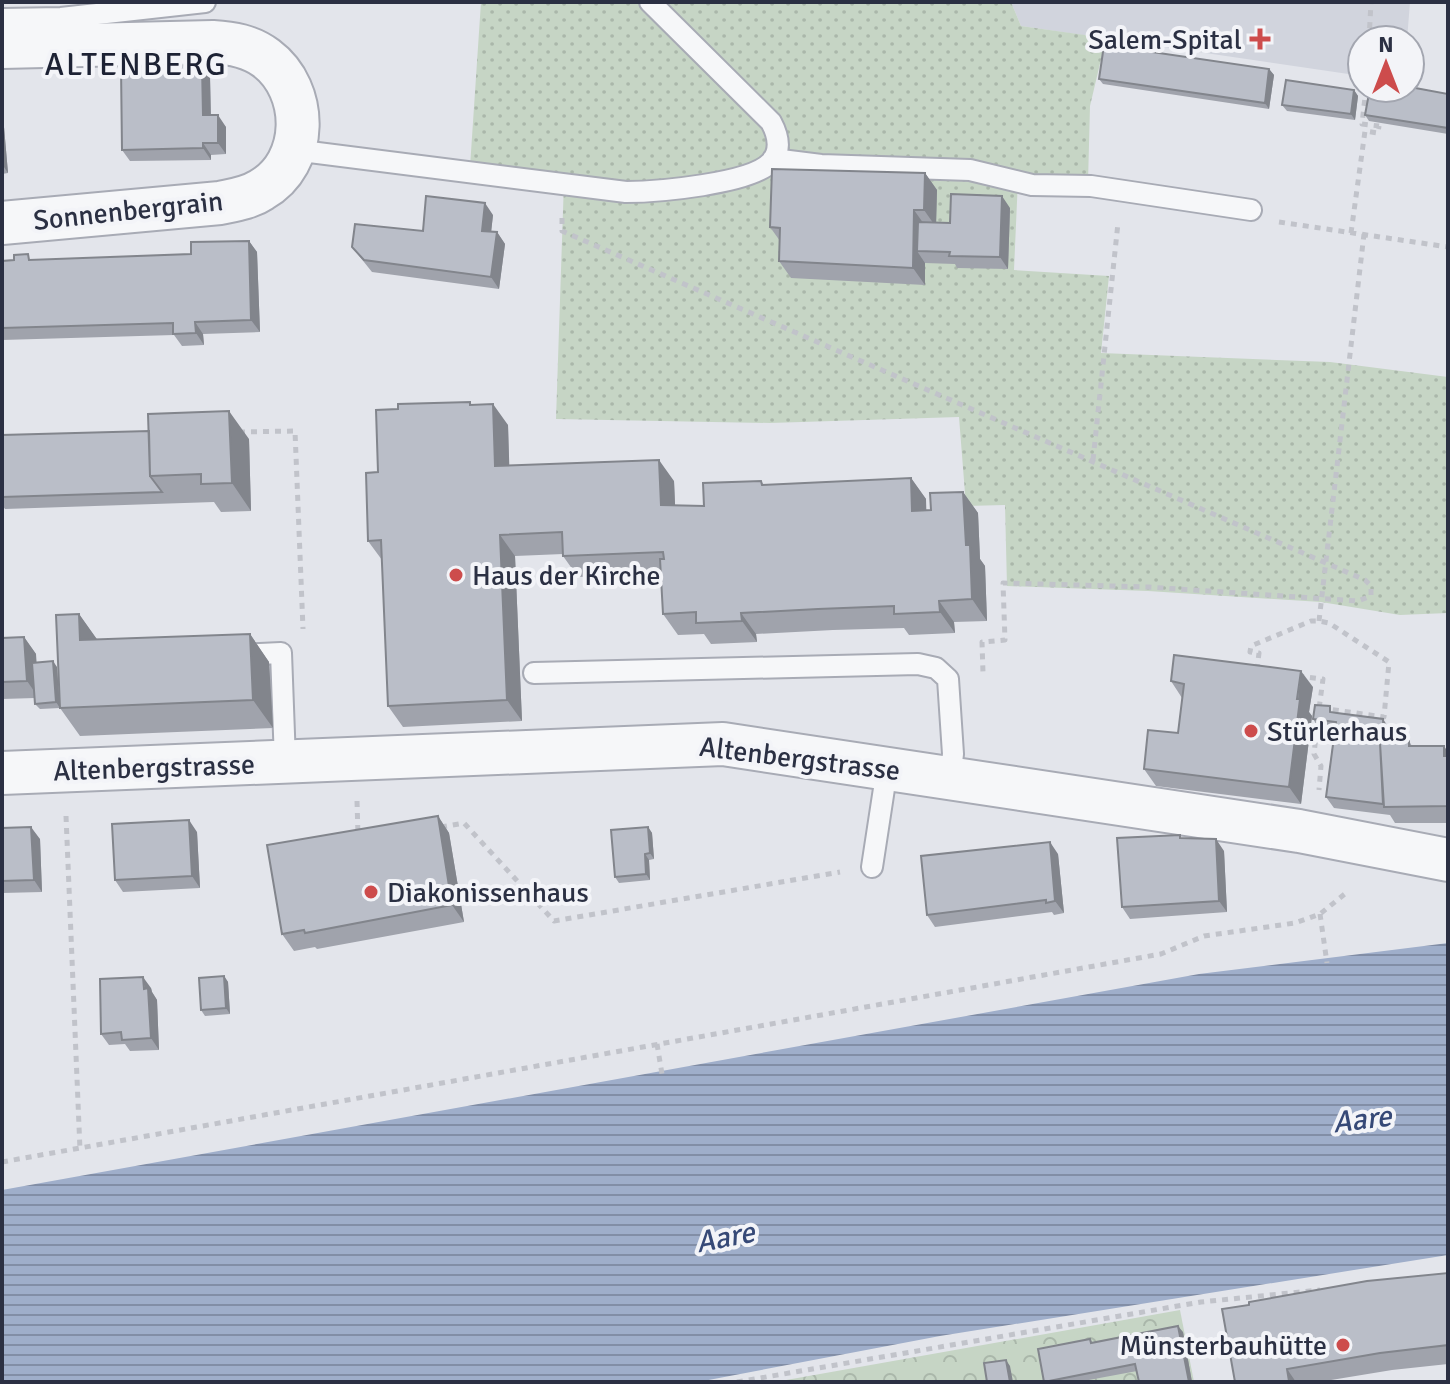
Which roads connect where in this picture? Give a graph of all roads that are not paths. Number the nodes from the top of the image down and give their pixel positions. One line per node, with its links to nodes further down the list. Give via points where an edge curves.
1 (205, 2): 3 (lane)
2 (650, 2): 6 (lane, via 771,122 778,134)
3 (2, 19)
4 (2, 47): 5 (street, via 213,42 242,46 266,58 290,89 299,124)
5 (294, 150): 6 (lane, via 626,192 657,192 745,175); 8 (street, Sonnenbergrain, via 270,184 236,200)
6 (773, 159): 7 (lane, via 970,170 1032,185 1091,186)
7 (1251, 210)
8 (2, 223)
9 (220, 655): 11 (lane, via 281,653)
10 (534, 673): 14 (lane, via 899,662 936,668 948,679)
11 (285, 761): 12 (street, Altenbergstrasse, via 696,743); 13 (street, Altenbergstrasse)
12 (887, 769): 14 (street, Altenbergstrasse); 16 (lane)
13 (2, 773)
14 (950, 778): 15 (street, Altenbergstrasse, via 1299,831)
15 (1448, 860)
16 (872, 867)

